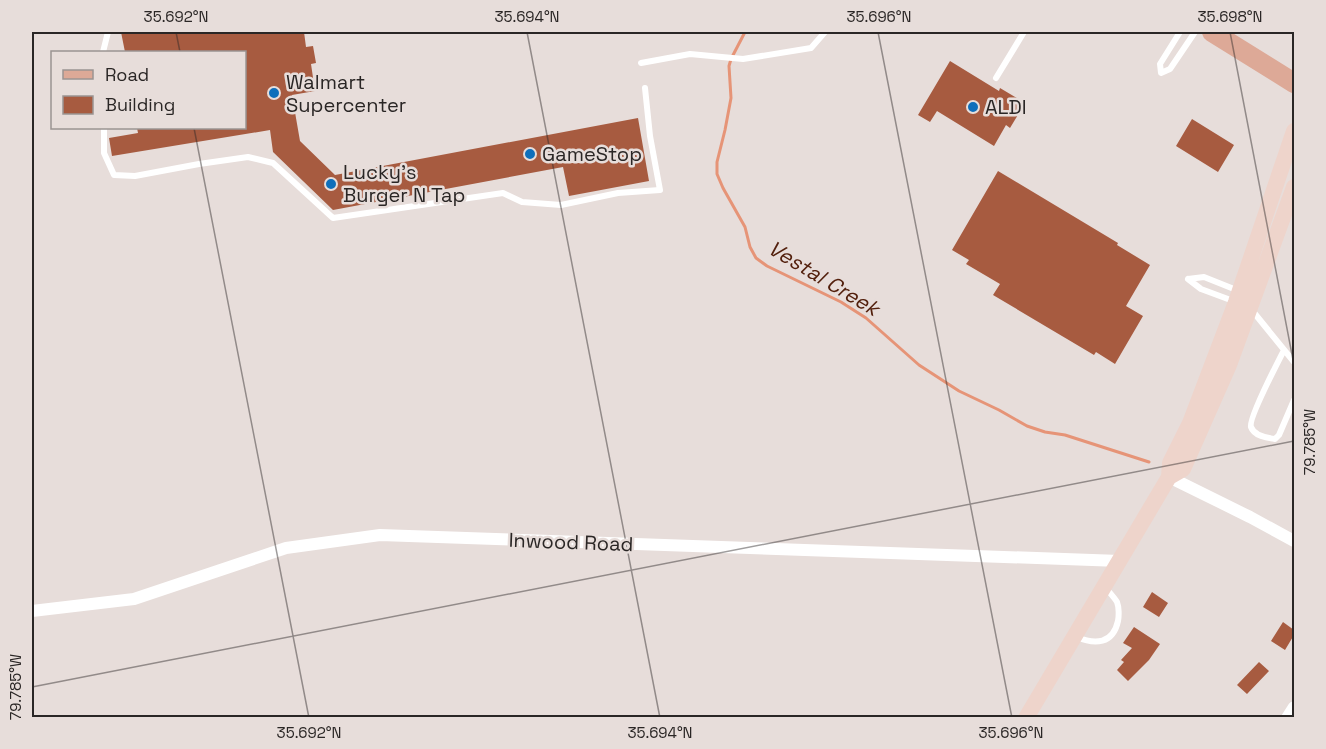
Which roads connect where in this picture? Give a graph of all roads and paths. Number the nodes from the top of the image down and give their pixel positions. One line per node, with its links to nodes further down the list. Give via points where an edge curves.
1 (108, 32): 7 (lane)
2 (825, 32): 8 (lane, via 811,48 742,59 690,54)
3 (1024, 32): 9 (lane)
4 (1180, 32): 5 (lane, via 1160,64 1161,73 1170,69)
5 (1195, 32)
6 (1212, 32): 10 (main road)
7 (103, 51)
8 (641, 63)
9 (996, 78)
10 (1294, 83)
11 (645, 88): 12 (lane, via 660,190 618,193 561,205 522,202 503,193 333,218 273,163 248,157 135,176 114,175 104,153)
12 (104, 129)
13 (1294, 131): 15 (main road)
14 (1294, 187): 15 (main road)
15 (1242, 300): 15 (lane, via 1204,277 1188,279 1201,289); 16 (lane); 19 (main road, via 1229,365 1183,469)
16 (1284, 350): 17 (lane); 18 (lane, via 1254,412 1252,430 1275,439)
17 (1294, 362)
18 (1294, 400)
19 (1169, 477): 20 (street); 21 (main road)
20 (1294, 541)
21 (1120, 561): 22 (main road); 23 (street, Inwood Road, via 380,535 286,548 134,599)
22 (1104, 586): 24 (main road); 24 (lane, via 1117,603 1115,629 1097,642)
23 (32, 611)
24 (1075, 636): 26 (main road)
25 (1294, 707): 27 (street)
26 (1026, 717)
27 (1287, 717)

